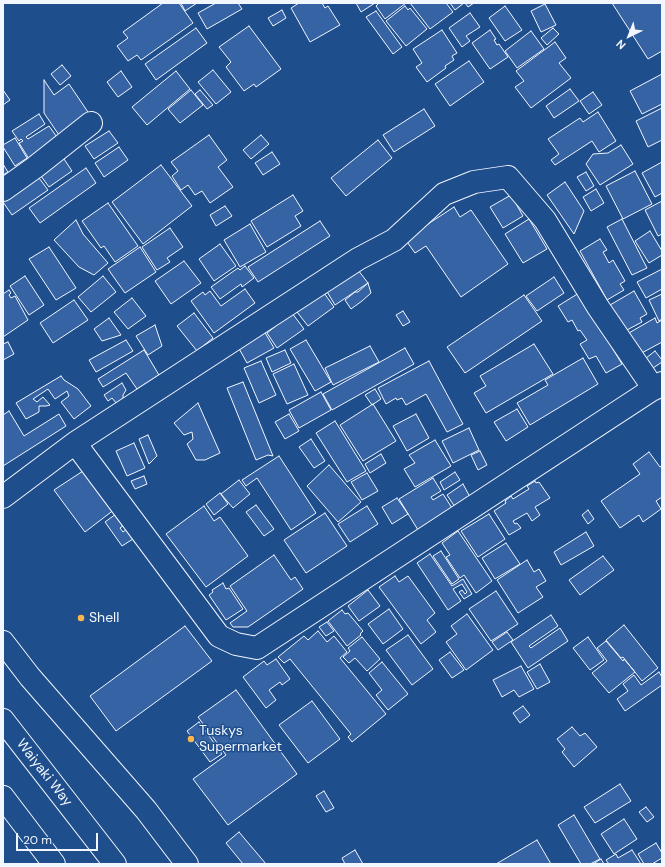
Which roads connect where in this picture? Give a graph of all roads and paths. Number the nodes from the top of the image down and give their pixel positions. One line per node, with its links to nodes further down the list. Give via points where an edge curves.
1 (91, 123): 2 (main road)
2 (3, 190)
3 (658, 386): 4 (main road, via 257,648 236,644 219,636); 4 (main road, via 598,307 545,220 508,177 474,182 444,194 394,240 358,259)
4 (75, 443): 5 (main road)
5 (3, 497)
6 (3, 642): 11 (main road, via 30,677 146,810)
7 (3, 720): 10 (main road, Waiyaki Way)
8 (3, 797): 9 (main road)
9 (54, 864)
10 (114, 864)
11 (187, 864)

